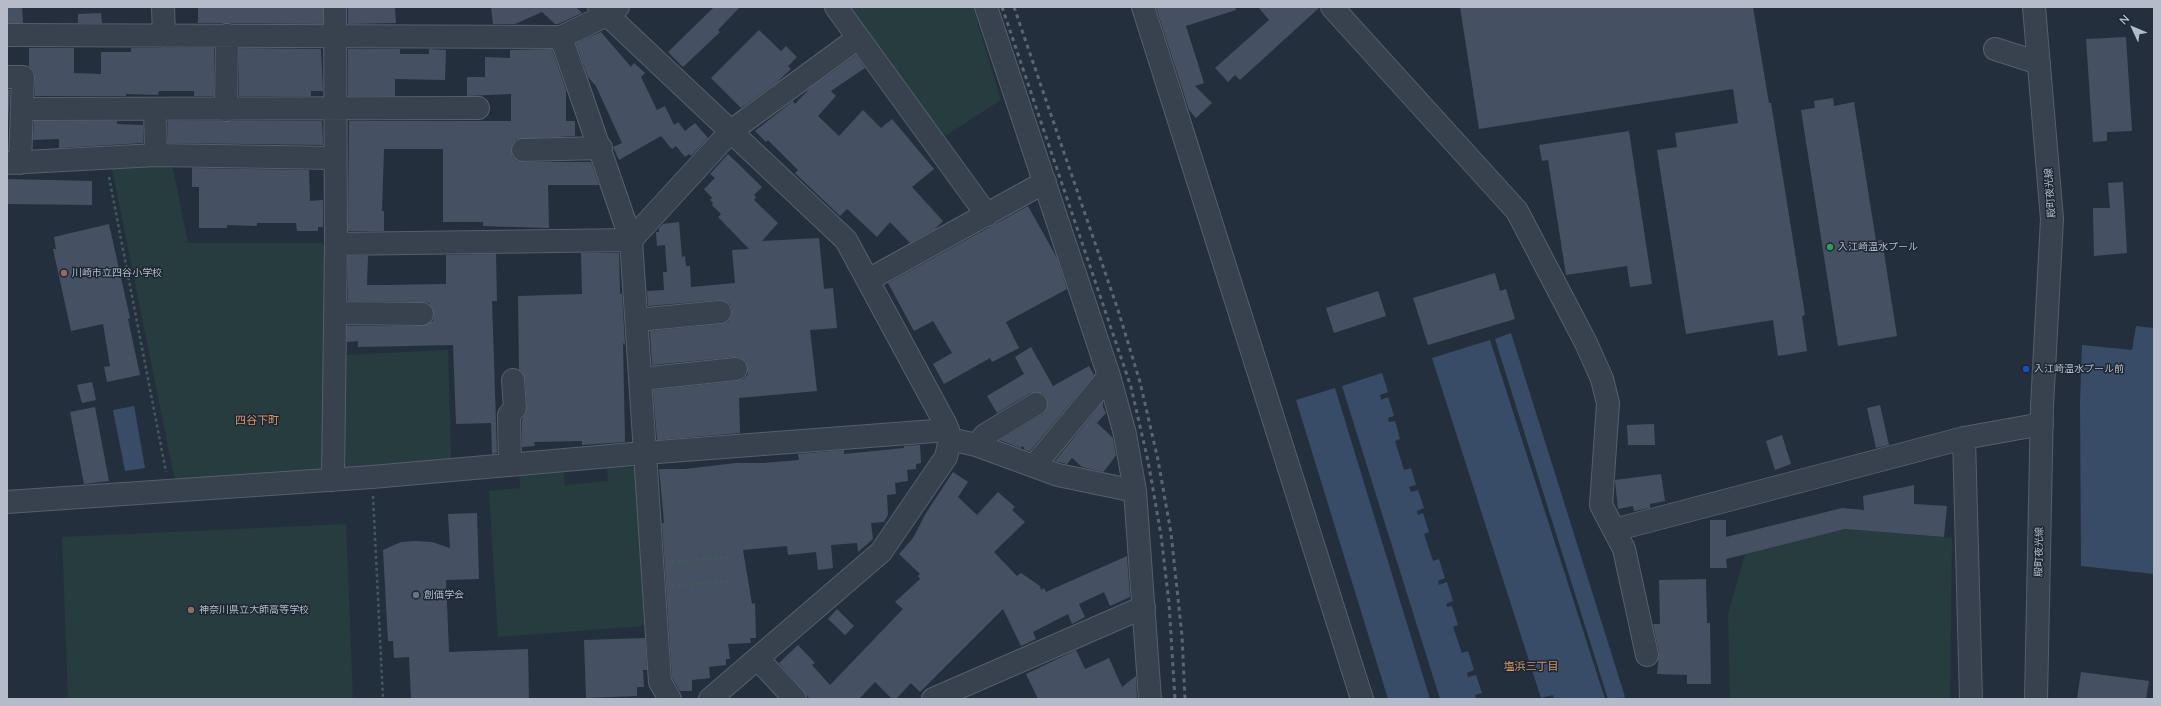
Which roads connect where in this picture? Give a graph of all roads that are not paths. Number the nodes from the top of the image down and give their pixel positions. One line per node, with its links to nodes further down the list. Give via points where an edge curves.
1 (163, 7): 12 (street)
2 (335, 7): 11 (street)
3 (836, 7): 14 (street)
4 (986, 7): 29 (street)
5 (1143, 7): 62 (street)
6 (1332, 7): 53 (street, via 1516,210 1602,379 1608,403 1601,505)
7 (2034, 7): 16 (street, 殿町夜光線)
8 (608, 10): 13 (street); 23 (street)
9 (7, 35): 12 (street)
10 (227, 35): 11 (street); 12 (street); 21 (street)
11 (335, 35): 13 (street); 22 (street)
12 (164, 36)
13 (561, 37): 24 (street)
14 (858, 38): 23 (street); 30 (street)
15 (1995, 49): 16 (street)
16 (2039, 63): 43 (street, 殿町夜光線, via 2052,219)
17 (7, 77): 19 (street, via 23,77)
18 (478, 108): 22 (street)
19 (22, 109): 20 (street); 28 (street)
20 (155, 109): 21 (street); 26 (street)
21 (226, 110): 22 (street)
22 (335, 110): 27 (street)
23 (731, 131): 31 (street); 33 (street, via 841,235)
24 (601, 148): 25 (street); 31 (street)
25 (523, 150)
26 (156, 155): 27 (street); 28 (street)
27 (335, 158): 32 (street)
28 (13, 163)
29 (1045, 182): 30 (street); 39 (street)
30 (987, 215): 33 (street)
31 (631, 240): 32 (street); 37 (street)
32 (336, 244): 35 (street)
33 (868, 280): 44 (street)
34 (720, 312): 37 (street)
35 (335, 313): 36 (street); 50 (street)
36 (422, 314)
37 (636, 320): 40 (street)
38 (736, 369): 40 (street)
39 (1109, 376): 49 (street); 51 (street, via 1125,434)
40 (641, 379): 47 (street)
41 (513, 380): 48 (street, via 514,408 509,415)
42 (1036, 404): 46 (street, via 985,435)
43 (2042, 415): 45 (street); 64 (street, 殿町夜光線)
44 (949, 435): 46 (street); 47 (street); 56 (street, via 946,457 881,552)
45 (1964, 438): 53 (street); 63 (street)
46 (976, 444): 49 (street)
47 (644, 453): 48 (street); 57 (street, via 654,563 660,682)
48 (510, 465): 50 (street)
49 (1034, 466): 51 (street, via 1058,475)
50 (333, 480): 52 (street)
51 (1135, 491): 54 (street)
52 (7, 502)
53 (1614, 530): 55 (street, via 1624,549)
54 (1144, 607): 60 (street); 61 (street)
55 (1647, 655)
56 (758, 658): 58 (street); 59 (street)
57 (670, 699)
58 (710, 699)
59 (795, 699)
60 (933, 699)
61 (1150, 699)
62 (1362, 699)
63 (1971, 699)
64 (2036, 699)

